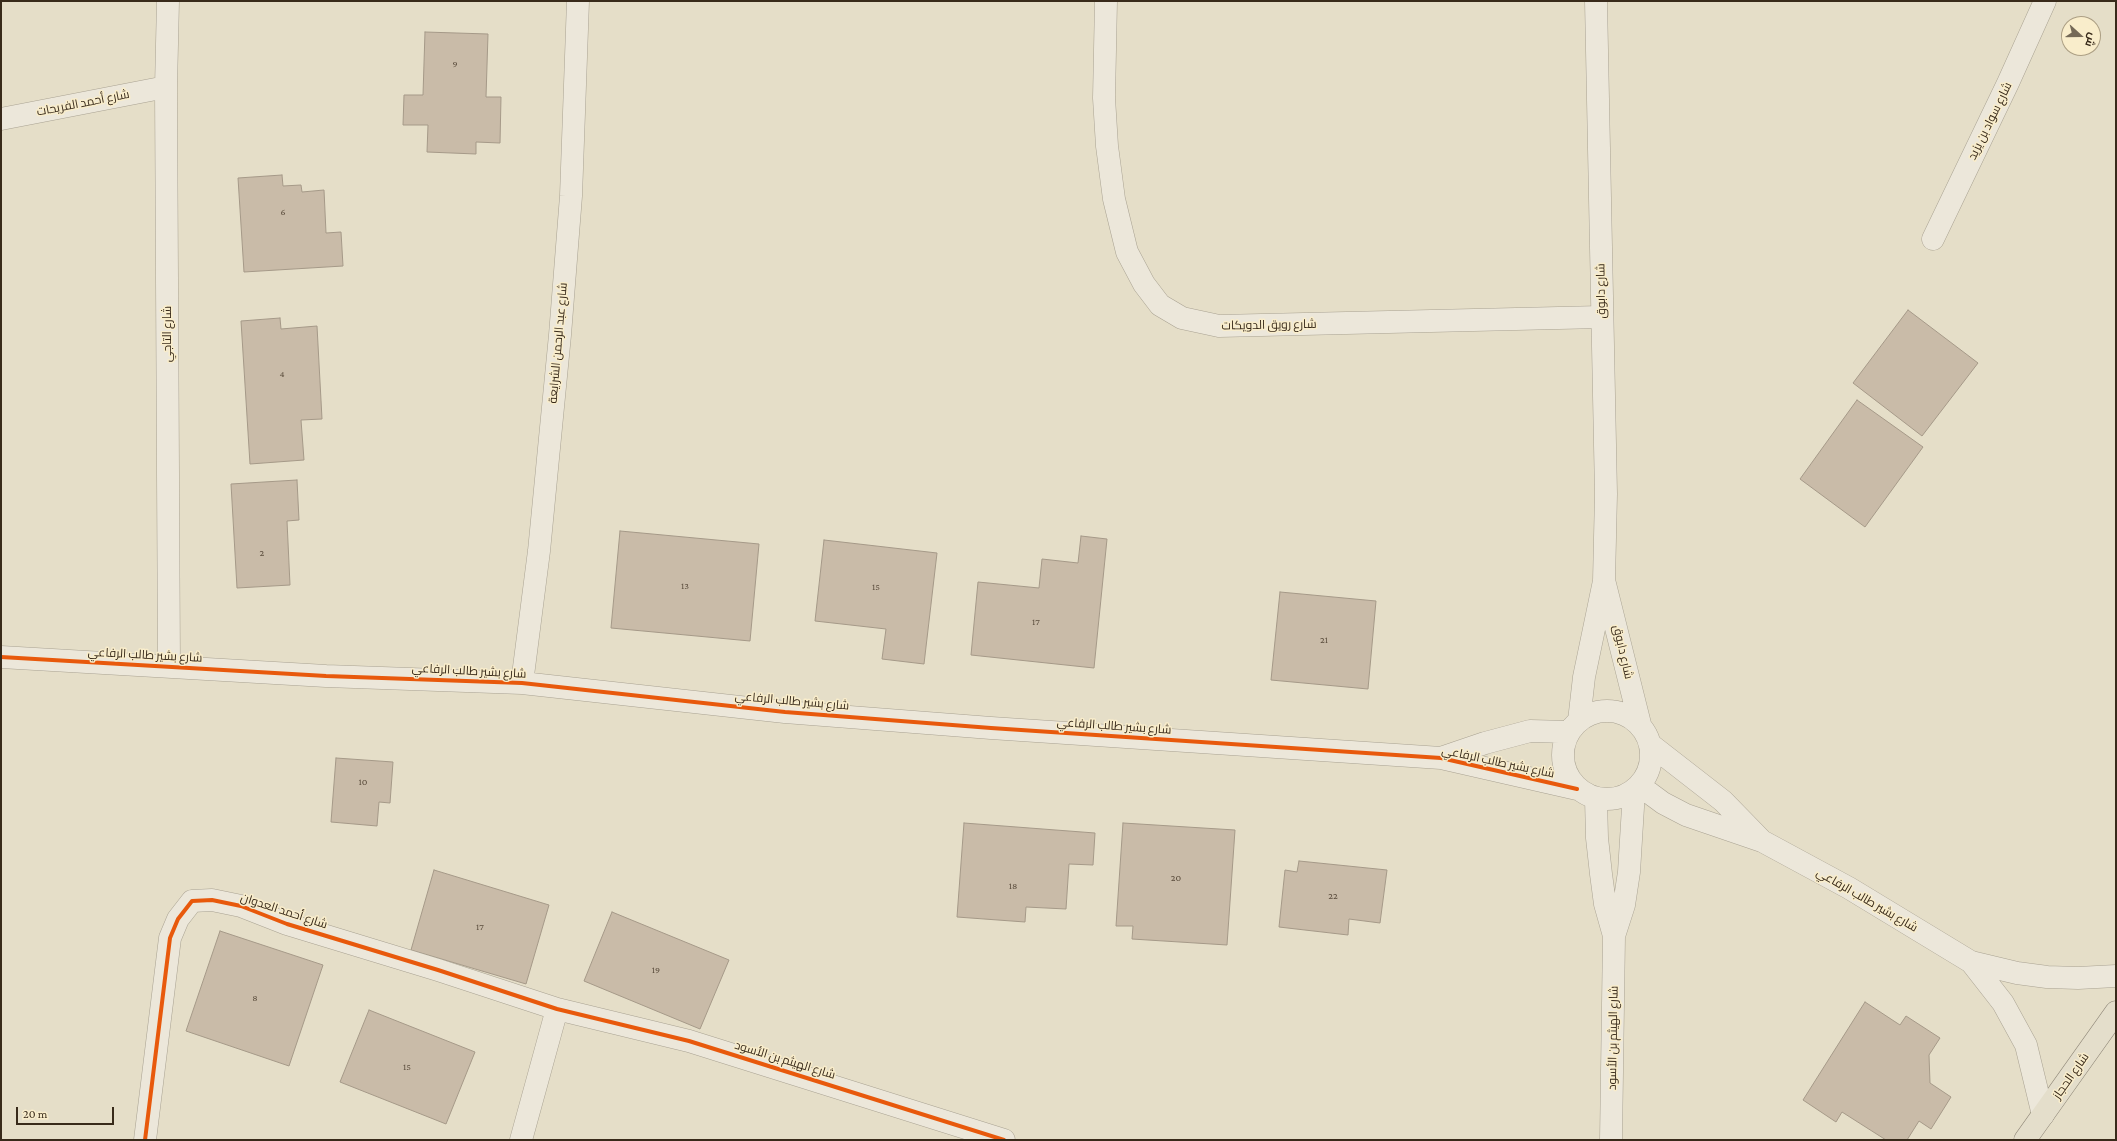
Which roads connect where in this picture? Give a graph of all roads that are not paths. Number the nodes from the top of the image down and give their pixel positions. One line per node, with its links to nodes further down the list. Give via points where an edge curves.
1 (168, 1): 6 (street, شارع التاجي)
2 (578, 1): 13 (street, شارع عبد الرحمن الشرايعة, via 570,196 560,335 539,551)
3 (1106, 1): 9 (street, شارع رويق الدويكات, via 1104,98 1114,200 1127,252 1144,284 1160,304 1182,318 1219,326)
4 (1596, 1): 9 (street, شارع دابوق)
5 (2045, 1): 8 (street, شارع سواد بن يزيد)
6 (166, 87): 7 (street, شارع أحمد الفريحات); 12 (street, شارع التاجي)
7 (1, 119)
8 (1932, 239)
9 (1601, 317): 10 (street, شارع دابوق, via 1606,494)
10 (1604, 581): 14 (street, شارع دابوق); 15 (street, شارع دابوق)
11 (1, 657): 12 (street, شارع بشير طالب الرفاعي)
12 (168, 666): 13 (street, شارع بشير طالب الرفاعي, via 326,676)
13 (522, 683): 17 (street, شارع بشير طالب الرفاعي, via 785,712)
14 (1640, 724): 15 (street, via 1626,715 1610,710 1594,712); 16 (street)
15 (1574, 726): 17 (street, شارع بشير طالب الرفاعي, via 1530,731); 18 (street, via 1564,743 1562,756 1564,768)
16 (1651, 746): 19 (street, via 1652,760 1648,774); 21 (street, شارع بشير طالب الرفاعي, via 1723,801)
17 (1441, 758): 18 (street, شارع بشير طالب الرفاعي)
18 (1578, 789): 20 (street)
19 (1637, 789): 20 (street, via 1622,798); 21 (street, شارع بشير طالب الرفاعي, via 1686,815); 22 (street, شارع الهيثم بن الأسود, via 1624,905)
20 (1596, 799): 22 (street, شارع الهيثم بن الأسود, via 1601,874 1605,904)
21 (1762, 841): 23 (street, شارع بشير طالب الرفاعي, via 1849,888)
22 (1614, 936): 31 (street, شارع الهيثم بن الأسود)
23 (1971, 962): 24 (street, شارع بشير طالب الرفاعي, via 2046,977); 27 (street, شارع بشير طالب الرفاعي, via 2003,1003 2026,1045)
24 (2116, 976)
25 (557, 1009): 28 (street, شارع أحمد العدوان, via 287,924 241,906 212,900 192,901 178,919 170,938); 29 (street); 30 (street, شارع الهيثم بن الأسود, via 689,1041)
26 (2116, 1012): 27 (main road, شارع الحجاز)
27 (2043, 1115): 32 (main road, شارع الحجاز)
28 (145, 1140)
29 (521, 1140)
30 (1004, 1140)
31 (1611, 1140)
32 (2026, 1140)

